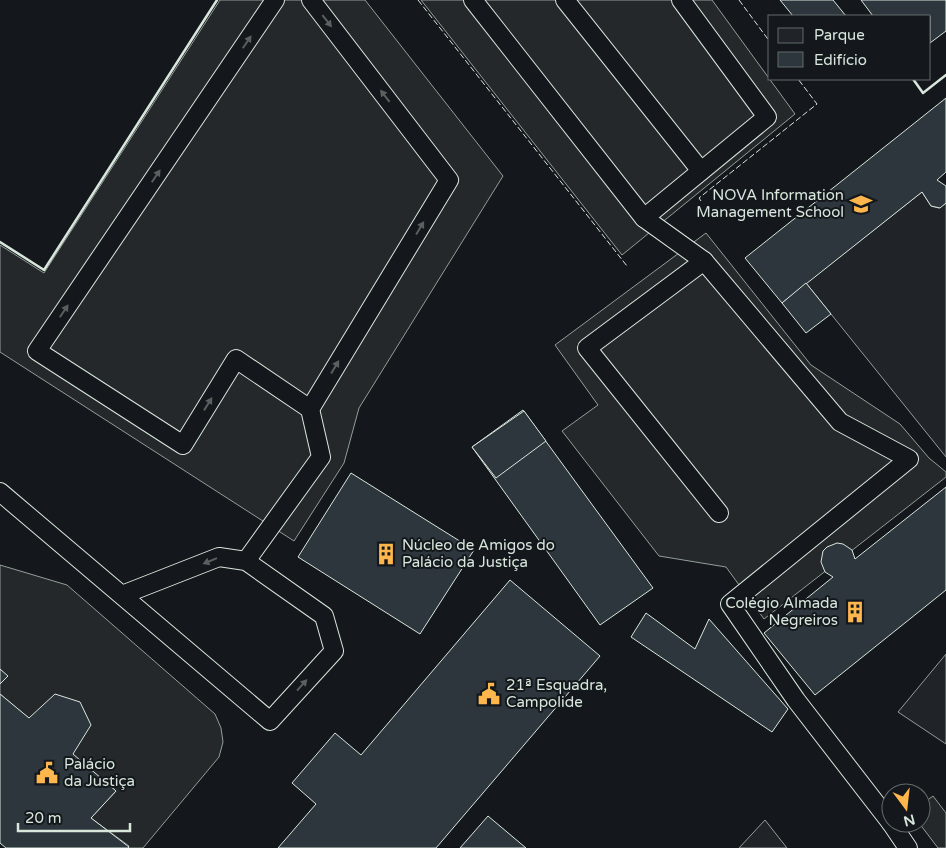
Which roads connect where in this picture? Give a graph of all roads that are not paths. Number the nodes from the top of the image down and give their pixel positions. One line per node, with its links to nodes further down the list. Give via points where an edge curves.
1 (275, 0): 9 (lane, via 37,351 183,445 236,359)
2 (311, 0): 9 (lane, via 449,180)
3 (472, 0): 7 (lane)
4 (565, 0): 6 (lane)
5 (681, 0): 6 (lane, via 767,117)
6 (701, 171): 7 (lane)
7 (644, 218): 8 (lane)
8 (704, 261): 11 (lane, via 588,348); 14 (lane, via 840,422 909,459 730,604 796,700)
9 (310, 409): 12 (lane, via 321,457)
10 (0, 492): 13 (lane)
11 (719, 513)
12 (246, 562): 13 (lane, one-way to 13, via 219,557); 13 (lane, one-way to 12, via 270,722 334,651 324,616)
13 (122, 596)
14 (881, 810)
15 (898, 833): 16 (lane)
16 (908, 848)

